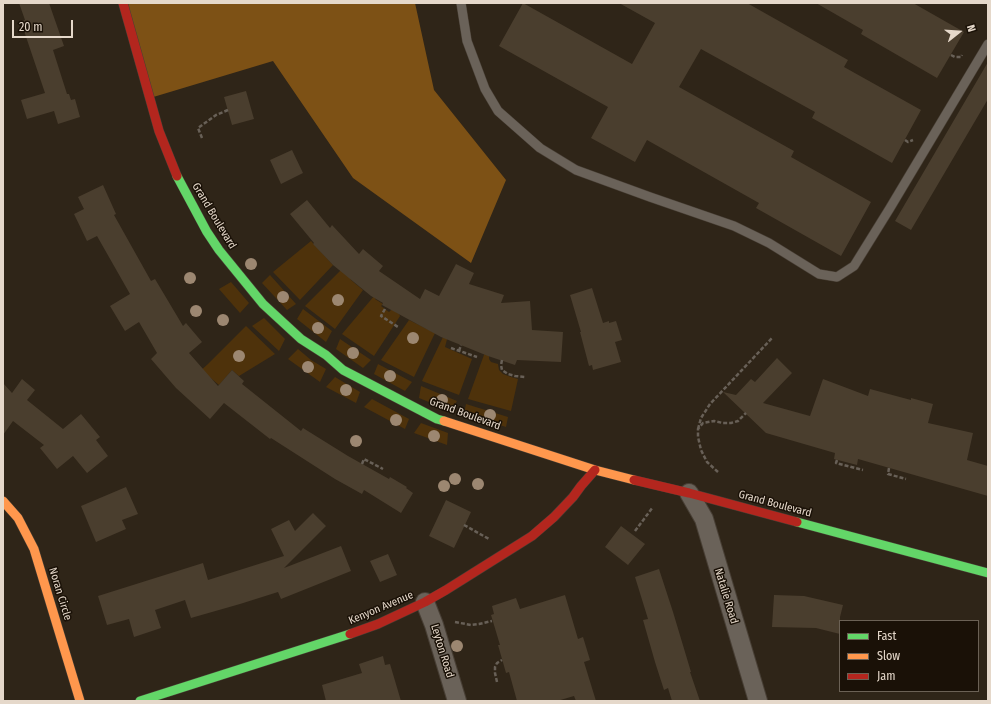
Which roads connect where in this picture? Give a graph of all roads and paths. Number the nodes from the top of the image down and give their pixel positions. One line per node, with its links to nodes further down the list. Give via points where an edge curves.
1 (123, 3): 21 (street, Grand Boulevard, via 159,131 176,175 219,250 263,304 301,339 343,370 408,404 438,419)
2 (461, 3): 3 (lane, via 467,41 485,89 498,111 540,148 576,170 734,226 769,242 819,274 837,277 854,266)
3 (988, 44)
4 (228, 110): 5 (path, via 198,128)
5 (202, 138)
6 (385, 309): 7 (path, via 381,316)
7 (398, 327)
8 (773, 337): 16 (path, via 710,404 701,418)
9 (461, 345): 11 (path)
10 (451, 348): 11 (path)
11 (459, 351): 12 (path)
12 (477, 357)
13 (502, 360): 14 (path, via 502,370 515,376)
14 (525, 376)
15 (746, 413): 16 (path, via 738,421 703,423)
16 (698, 429): 23 (path, via 701,450 707,462)
17 (837, 460): 22 (path, via 836,463)
18 (362, 464): 20 (path, via 364,459)
19 (889, 468): 24 (path, via 888,474)
20 (383, 469)
21 (595, 470): 25 (street, Grand Boulevard); 30 (street, Kenyon Avenue, via 554,517 532,536)
22 (863, 470)
23 (718, 472)
24 (906, 479)
25 (689, 493): 31 (street, Grand Boulevard); 40 (street, Natalie Road, via 704,519)
26 (3, 501): 37 (street, Noran Circle, via 18,518 34,549)
27 (654, 506): 29 (path)
28 (464, 525): 30 (path, via 490,539)
29 (635, 531)
30 (500, 556): 32 (street, Kenyon Avenue)
31 (988, 573)
32 (425, 602): 38 (street, Kenyon Avenue, via 378,624 333,640); 39 (street, Leyton Road)
33 (492, 621): 34 (path, via 471,625)
34 (455, 622)
35 (502, 660): 36 (path, via 495,667)
36 (497, 682)
37 (80, 701)
38 (140, 701)
39 (457, 701)
40 (758, 701)

